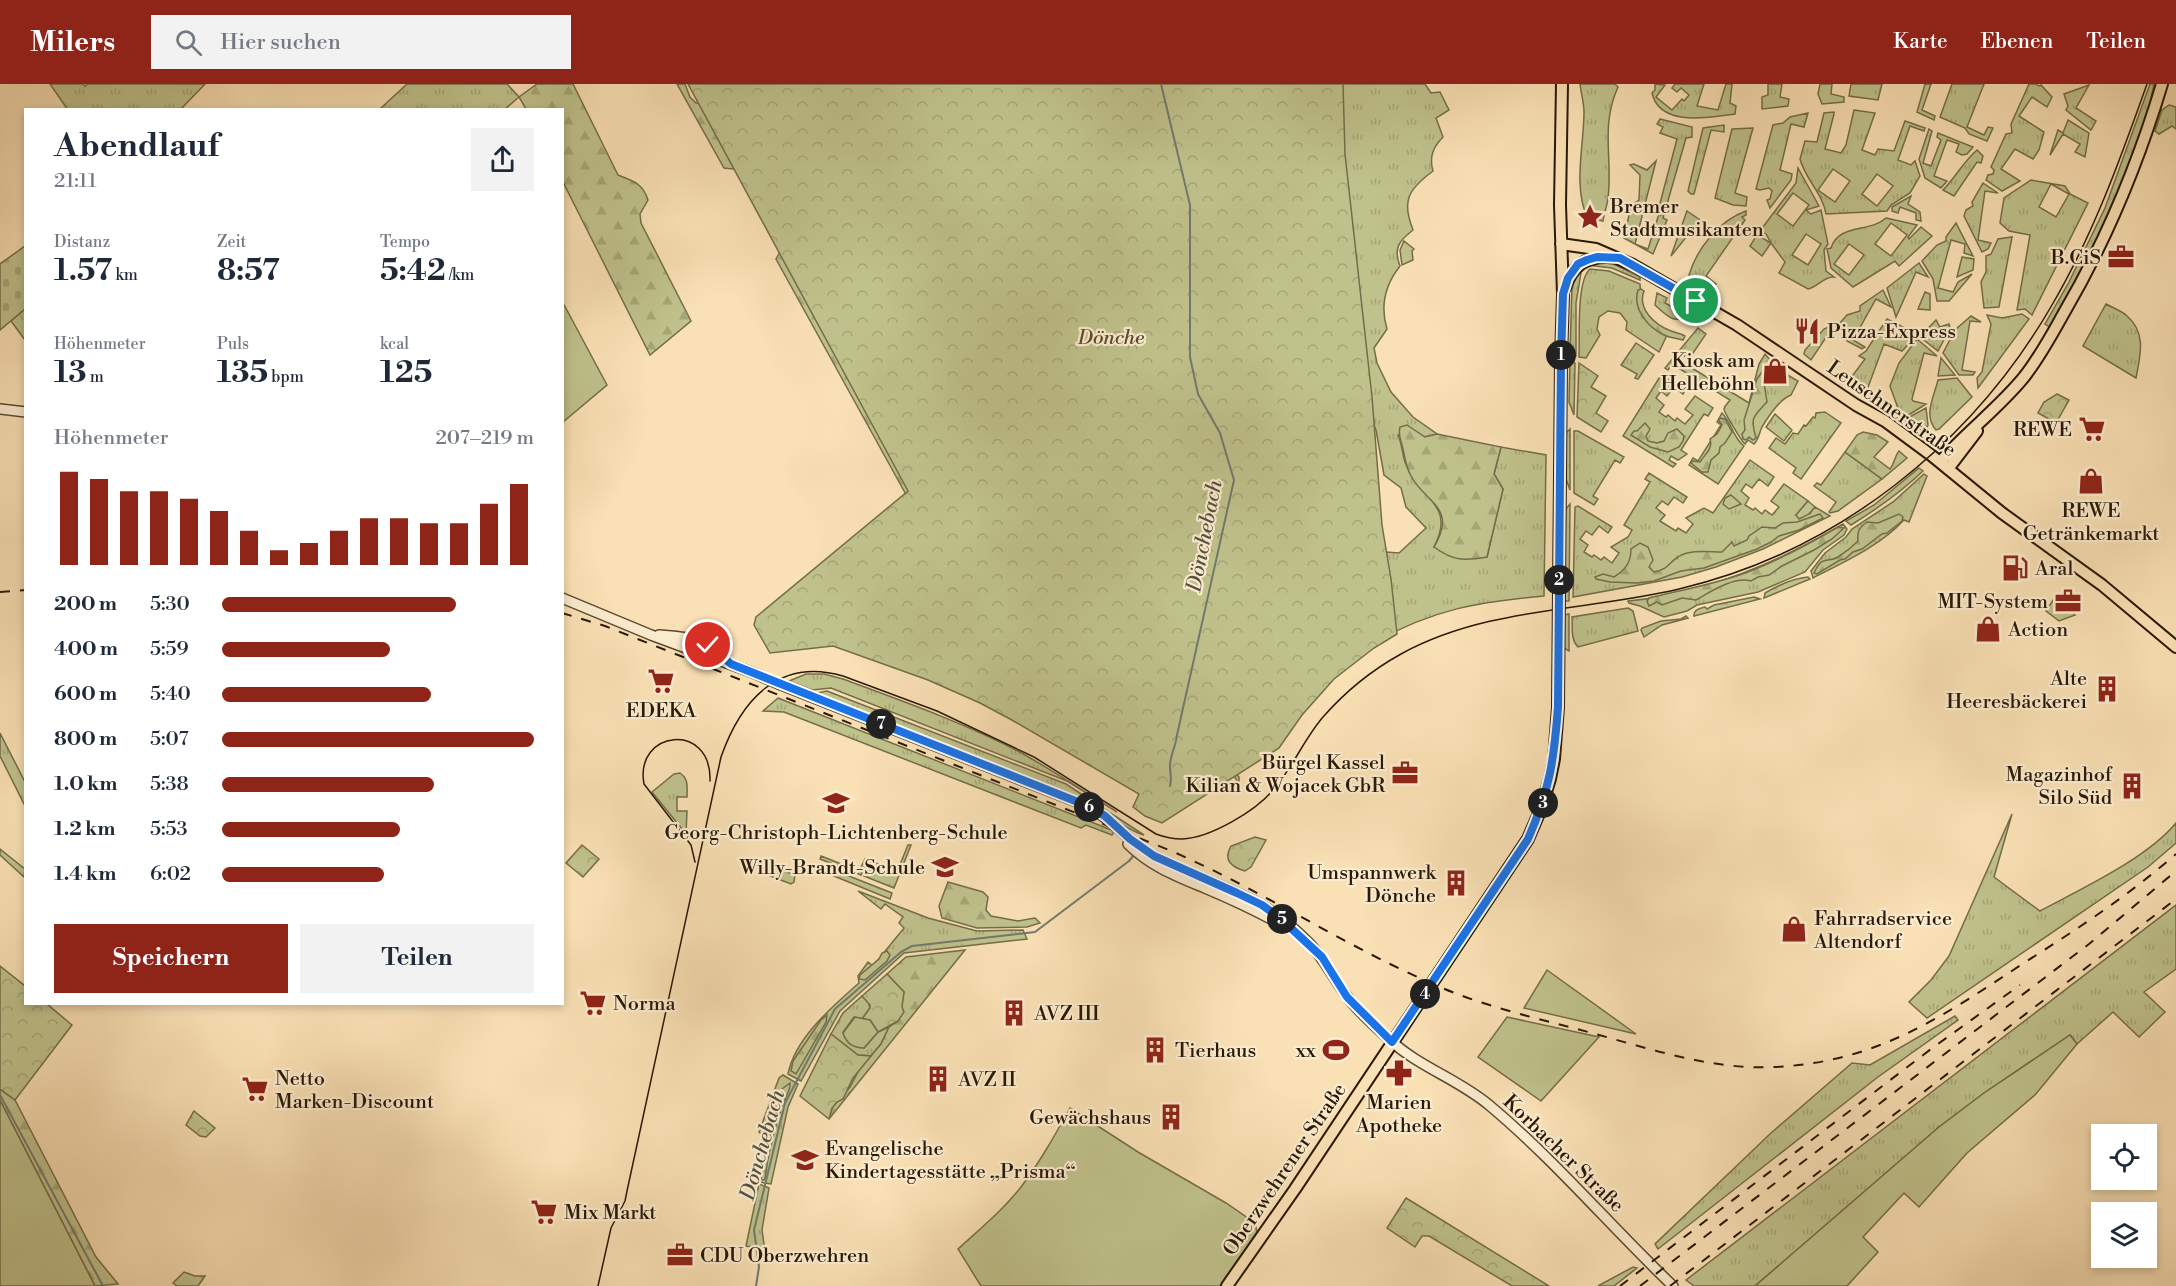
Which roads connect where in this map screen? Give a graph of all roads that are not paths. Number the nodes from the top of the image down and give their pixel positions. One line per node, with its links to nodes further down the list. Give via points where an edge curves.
1 (1562, 84): 3 (main road, Oberzwehrener Straße)
2 (2162, 84): 8 (main road, via 2131,177 2079,287 2022,380)
3 (1561, 244): 4 (main road, Leuschnerstraße, via 1596,249); 5 (main road, Oberzwehrener Straße)
4 (1620, 258): 5 (main road, via 1597,257 1578,264); 8 (main road, Leuschnerstraße, via 1737,325 1885,421)
5 (1563, 294): 11 (main road, Oberzwehrener Straße, via 1558,696 1550,779 1528,839)
6 (0, 409): 7 (street)
7 (24, 412)
8 (1944, 465): 10 (main road, Leuschnerstraße, via 2001,513 2102,585)
9 (564, 599): 11 (street, Korbacher Straße, bridge, via 651,635 689,637 731,664 1098,812 1147,862 1295,931 1322,957 1347,997)
10 (2176, 647)
11 (1392, 1042): 12 (main road, Oberzwehrener Straße); 13 (street, Korbacher Straße, via 1463,1086 1518,1129)
12 (1227, 1286)
13 (1672, 1286)

